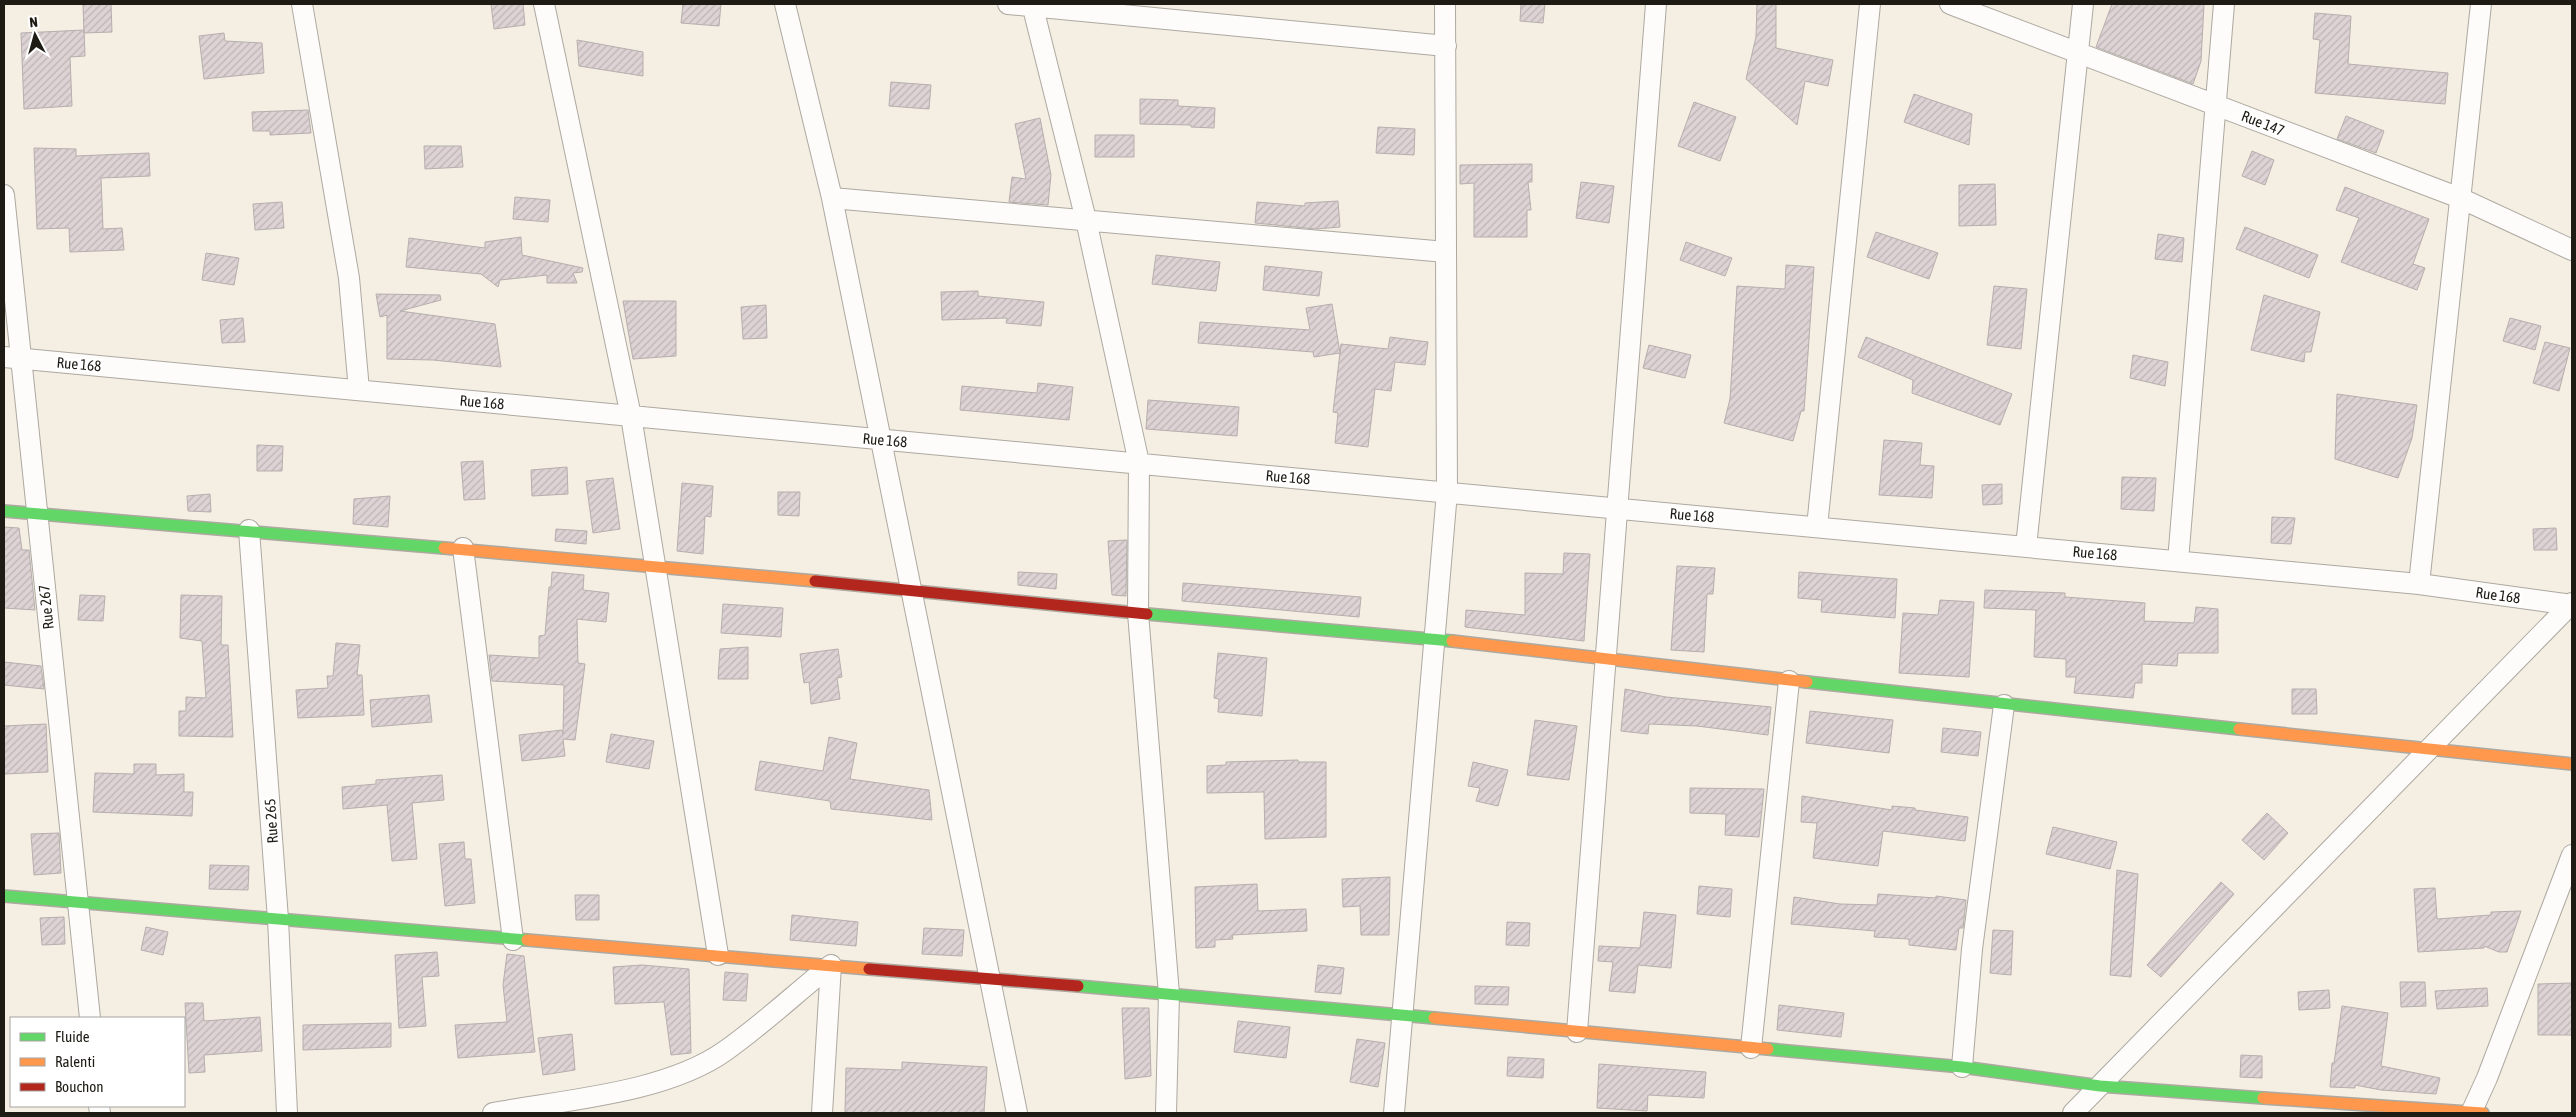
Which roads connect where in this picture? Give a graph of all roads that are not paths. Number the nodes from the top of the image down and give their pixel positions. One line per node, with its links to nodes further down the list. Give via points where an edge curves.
1 (302, 4): 23 (street, via 349,278)
2 (544, 4): 24 (street)
3 (785, 4): 17 (street)
4 (1008, 4): 12 (street)
5 (1445, 4): 13 (street)
6 (1656, 4): 28 (street)
7 (1870, 4): 31 (street)
8 (1950, 4): 14 (street, Rue 147)
9 (2083, 4): 14 (street)
10 (2224, 4): 15 (street)
11 (2480, 4): 18 (street)
12 (1032, 5): 13 (street); 19 (street)
13 (1446, 46): 21 (street)
14 (2077, 52): 15 (street, Rue 147); 33 (street)
15 (2214, 104): 18 (street, Rue 147); 35 (street)
16 (4, 195): 22 (street, Rue 267)
17 (832, 198): 19 (street); 25 (street)
18 (2460, 198): 20 (street, Rue 147); 37 (street)
19 (1086, 220): 21 (street); 26 (street)
20 (2572, 250)
21 (1446, 252): 27 (street)
22 (12, 357): 23 (street, Rue 168); 30 (street, Rue 267)
23 (359, 390): 24 (street, Rue 168)
24 (631, 416): 25 (street, Rue 168); 36 (street)
25 (881, 440): 26 (street, Rue 168); 38 (street)
26 (1139, 463): 27 (street, Rue 168); 40 (street)
27 (1447, 492): 28 (street, Rue 168); 41 (street)
28 (1618, 508): 31 (street, Rue 168); 42 (street)
29 (4, 511): 30 (street)
30 (36, 514): 32 (street); 49 (street, Rue 267)
31 (1817, 527): 33 (street, Rue 168)
32 (250, 530): 34 (street); 50 (street, Rue 265)
33 (2026, 547): 35 (street, Rue 168)
34 (463, 548): 36 (street); 51 (street)
35 (2178, 561): 37 (street, Rue 168)
36 (655, 565): 38 (street); 52 (street)
37 (2419, 584): 39 (street, Rue 168)
38 (912, 592): 40 (street); 54 (street)
39 (2572, 604): 45 (street)
40 (1138, 613): 41 (street); 55 (street)
41 (1434, 639): 42 (street); 56 (street)
42 (1606, 659): 43 (street); 58 (street)
43 (1789, 681): 44 (street); 59 (street)
44 (2004, 705): 45 (street); 60 (street, via 1972,949)
45 (2428, 750): 46 (street); 61 (street)
46 (2572, 764)
47 (2572, 855): 69 (street)
48 (4, 896): 49 (street)
49 (78, 902): 50 (street); 57 (street, Rue 267)
50 (278, 919): 51 (street); 62 (street, Rue 265)
51 (513, 940): 52 (street)
52 (718, 955): 53 (street)
53 (831, 965): 54 (street); 63 (street, via 724,1052 692,1069 656,1084); 64 (street)
54 (990, 980): 55 (street); 65 (street)
55 (1169, 994): 56 (street); 66 (street)
56 (1402, 1016): 58 (street); 67 (street)
57 (90, 1017)
58 (1577, 1032): 59 (street)
59 (1751, 1048): 60 (street)
60 (1962, 1067): 61 (street)
61 (2100, 1086): 68 (street); 69 (street)
62 (287, 1113)
63 (493, 1113)
64 (822, 1113)
65 (1018, 1113)
66 (1166, 1113)
67 (1394, 1113)
68 (2073, 1113)
69 (2475, 1113)

